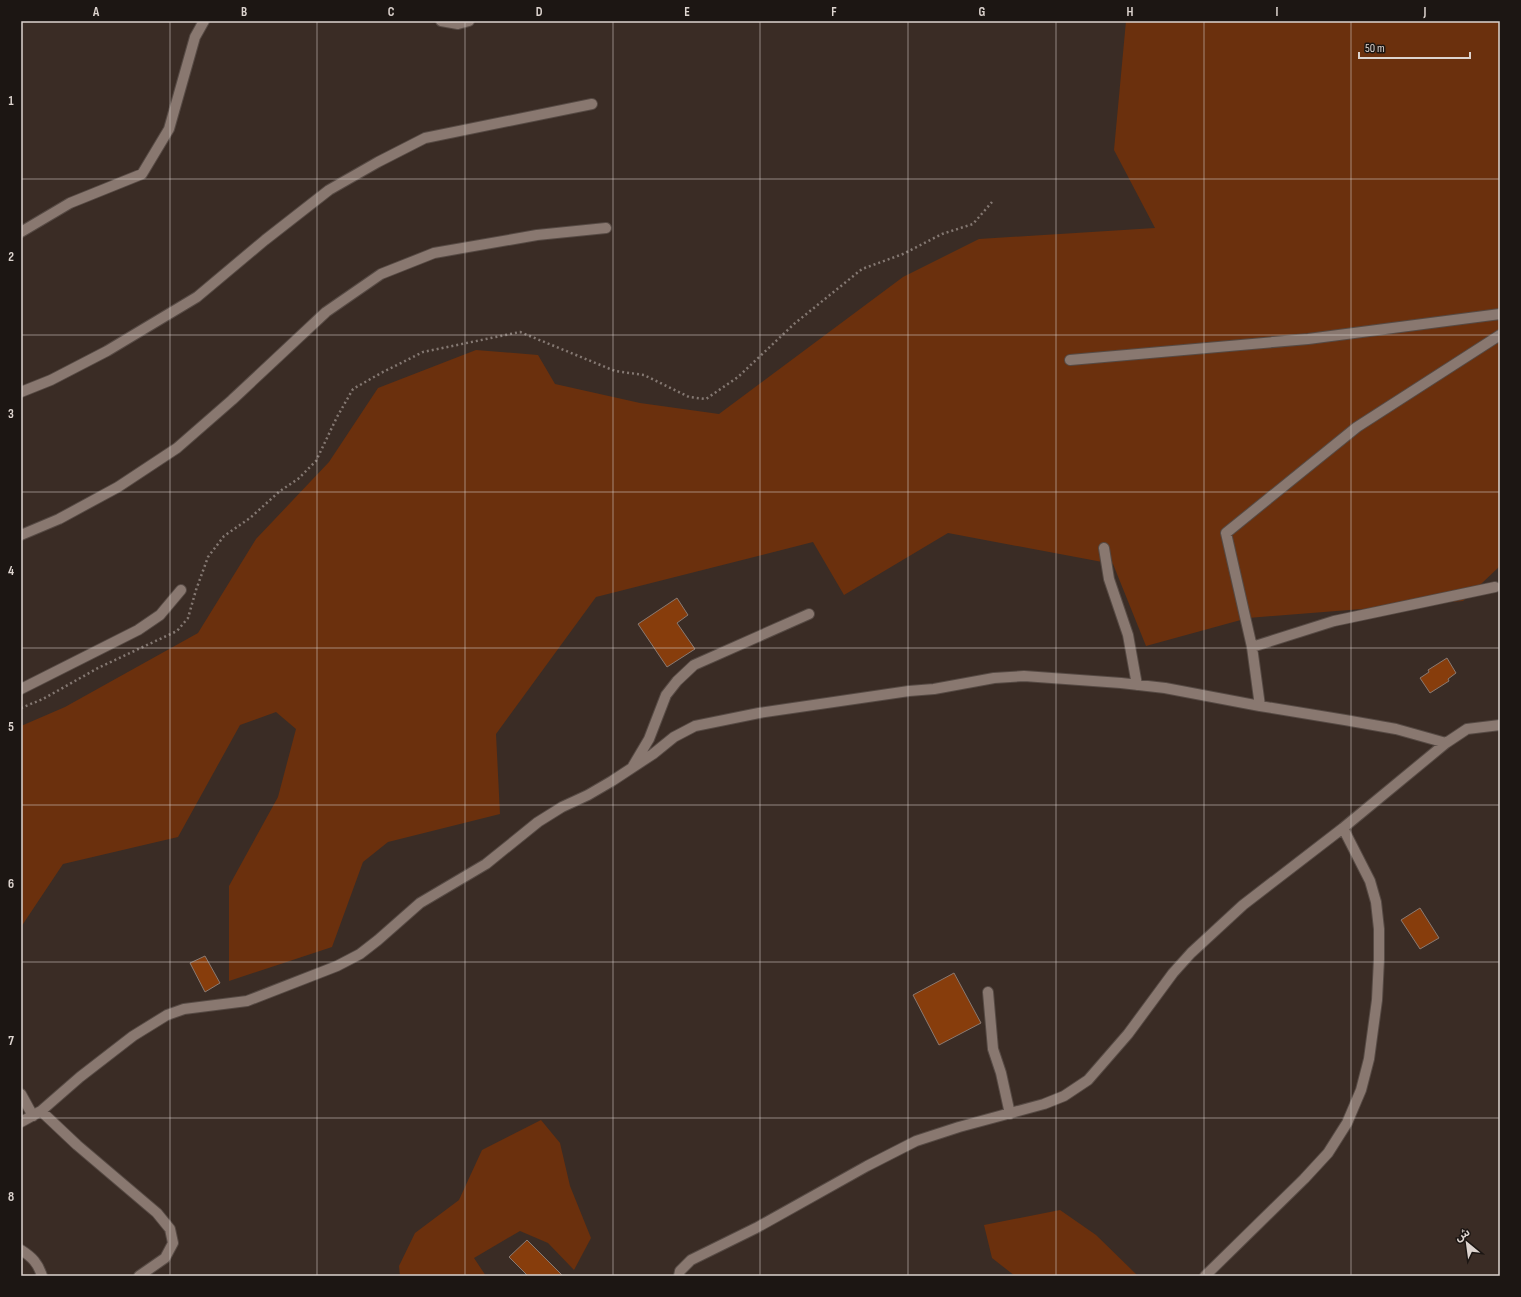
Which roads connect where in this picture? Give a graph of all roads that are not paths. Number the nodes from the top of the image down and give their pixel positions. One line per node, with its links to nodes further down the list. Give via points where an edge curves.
1 (204, 21): 6 (street, via 196,37 169,129 142,174 70,203)
2 (441, 21): 3 (street, via 458,24)
3 (469, 21)
4 (592, 104): 10 (street, via 418,141 329,190 197,297 107,351 51,380)
5 (606, 228): 11 (street, via 537,235 434,253 381,274 326,312 177,448 118,487 59,519)
6 (21, 232)
7 (1500, 314): 9 (street, via 1308,339)
8 (1500, 335): 16 (street, via 1357,427 1226,533)
9 (1070, 360)
10 (21, 392)
11 (21, 535)
12 (1104, 548): 17 (street, via 1109,579 1128,635)
13 (1495, 587): 16 (street, via 1334,621)
14 (181, 590): 18 (street, via 160,615 138,630)
15 (809, 614): 22 (street, via 694,665 666,695 649,739)
16 (1252, 647): 19 (street)
17 (1137, 685): 19 (street); 22 (street, via 1024,676 994,678 934,689 759,713 695,726 674,737)
18 (21, 689)
19 (1260, 706): 21 (street, via 1396,729)
20 (1500, 725): 21 (street, via 1468,730)
21 (1446, 743): 23 (street)
22 (631, 769): 26 (street, via 538,822 486,864 420,904 360,954 337,966 247,1001 184,1009 167,1015 133,1036)
23 (1343, 828): 27 (street, via 1243,906 1191,953 1128,1034 1088,1080 1064,1096); 33 (street, via 1370,882 1376,902 1378,929 1377,1000 1369,1058 1361,1090 1347,1123 1328,1153)
24 (988, 992): 27 (street, via 993,1049)
25 (21, 1094): 26 (street)
26 (37, 1114): 28 (street); 31 (street, via 157,1213 170,1229 173,1243 165,1258)
27 (1010, 1114): 32 (street, via 916,1141 756,1228 691,1260 680,1271)
28 (21, 1122)
29 (21, 1250): 30 (street, via 37,1264)
30 (42, 1276)
31 (139, 1276)
32 (679, 1276)
33 (1205, 1276)

